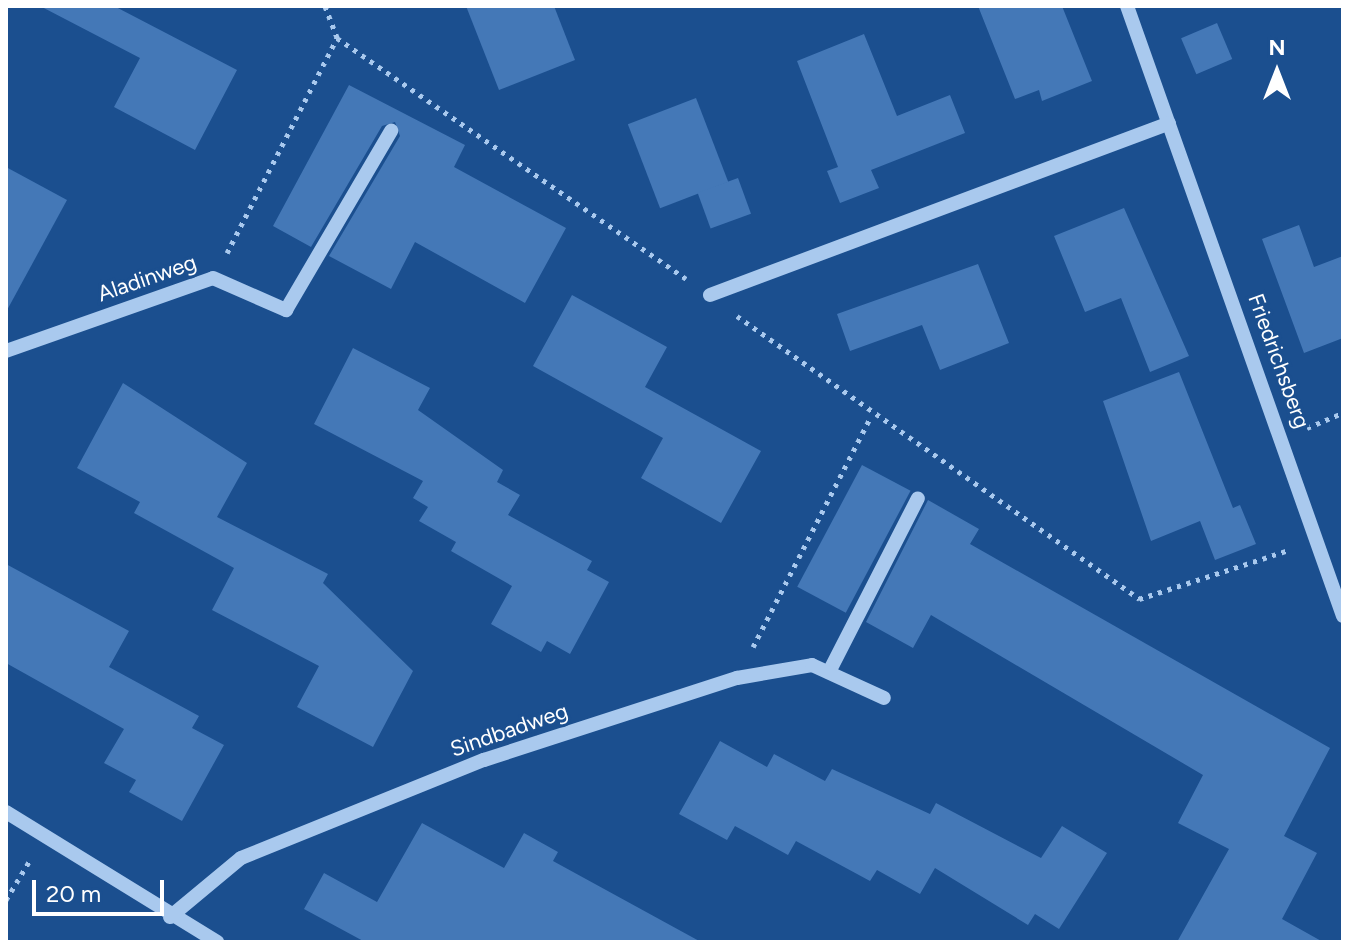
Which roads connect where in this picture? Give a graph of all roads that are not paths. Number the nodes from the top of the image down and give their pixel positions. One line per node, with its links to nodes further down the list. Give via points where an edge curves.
1 (1127, 6): 2 (street, Friedrichsberg)
2 (1169, 123): 4 (street); 7 (street, Friedrichsberg)
3 (391, 131): 5 (street, Aladinweg, via 286,310 213,278)
4 (710, 295)
5 (6, 351)
6 (918, 498): 8 (street)
7 (1343, 616)
8 (829, 672): 9 (street, Sindbadweg); 11 (street, Sindbadweg, via 789,664 484,760 241,858)
9 (884, 698)
10 (6, 812): 11 (street)
11 (170, 917): 12 (street)
12 (217, 942)

